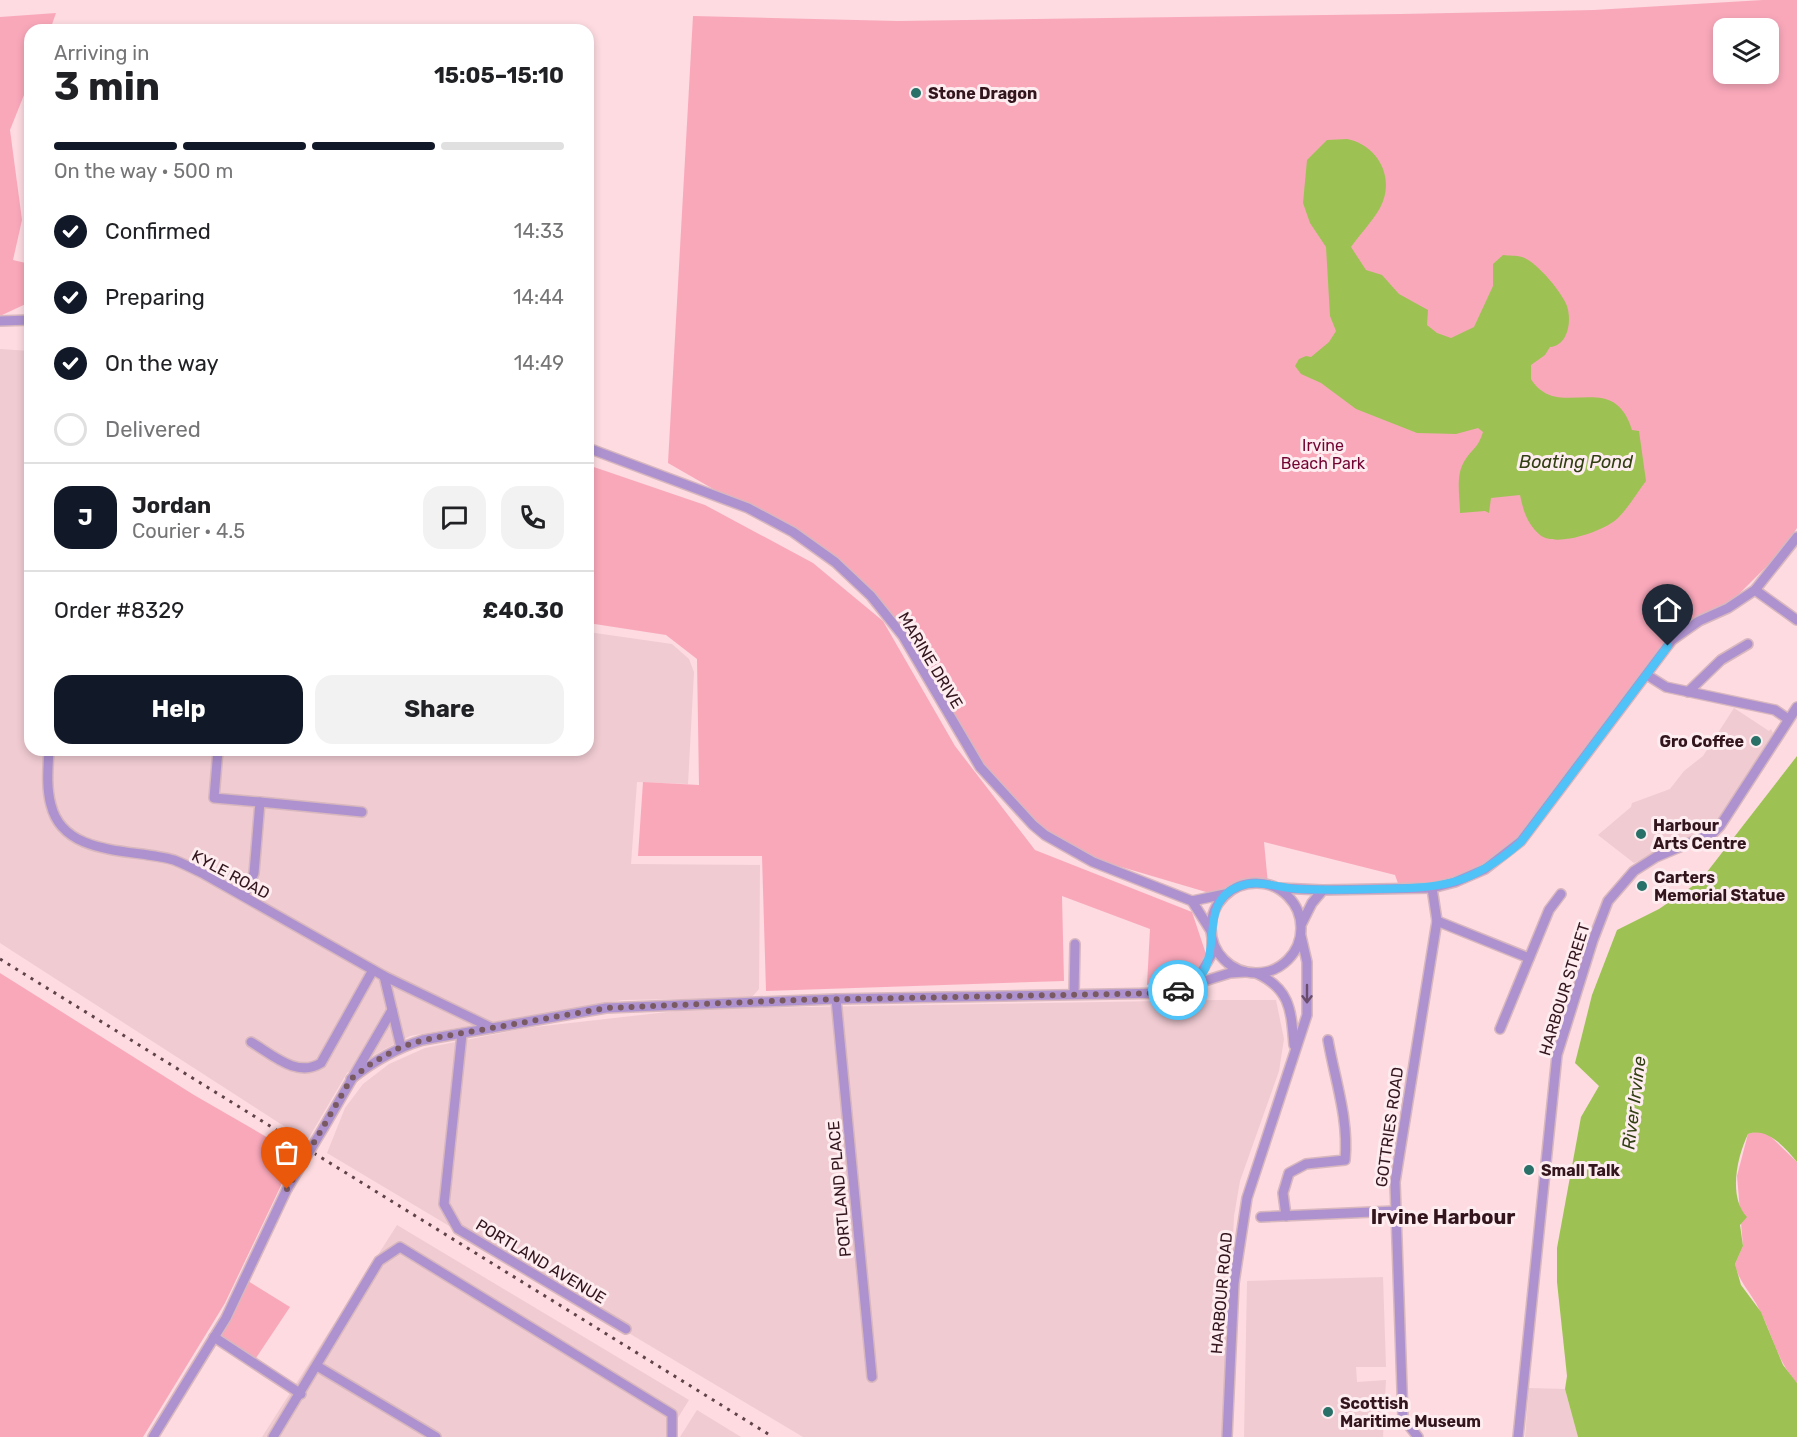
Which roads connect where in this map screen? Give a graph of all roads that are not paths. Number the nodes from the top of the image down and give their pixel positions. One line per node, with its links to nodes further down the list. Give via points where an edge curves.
1 (0, 321): 2 (street)
2 (24, 321)
3 (594, 450): 22 (street, MARINE DRIVE, via 748,508 793,532 835,562 871,596 903,636 980,767 1033,825 1093,862)
4 (1797, 537): 5 (street)
5 (1755, 590): 6 (street); 8 (street, via 1672,640)
6 (1797, 620)
7 (1748, 644): 9 (street, via 1721,660)
8 (1647, 675): 9 (street, via 1666,687); 18 (street, via 1521,842 1471,876)
9 (1688, 692): 11 (street, via 1775,710)
10 (1797, 707): 11 (street, HARBOUR STREET)
11 (1788, 719): 59 (street, HARBOUR STREET, via 1720,826 1634,871 1608,901 1593,940 1557,1055)
12 (50, 756): 21 (street, KYLE ROAD, via 51,808 67,832 92,846 174,860)
13 (218, 756): 14 (street, via 214,798)
14 (260, 802): 15 (street); 21 (street, via 254,873)
15 (362, 812)
16 (1236, 887): 17 (street, via 1250,883); 22 (street, via 1222,896); 25 (street, via 1215,909)
17 (1279, 888): 19 (street); 24 (street, via 1298,908)
18 (1432, 888): 19 (street); 23 (street, GOTTRIES ROAD)
19 (1323, 890): 24 (street)
20 (1561, 894): 28 (street, via 1549,910)
21 (244, 896): 29 (street, KYLE ROAD)
22 (1192, 901): 25 (street)
23 (1437, 921): 28 (street); 45 (street, GOTTRIES ROAD, via 1395,1182)
24 (1302, 923): 26 (street)
25 (1212, 935): 30 (street, via 1219,953); 33 (street, via 1212,954)
26 (1301, 936): 31 (street, via 1292,956 1278,967); 43 (street, HARBOUR ROAD, one-way to 43, via 1307,962 1307,1015)
27 (1075, 944): 34 (street)
28 (1529, 958): 38 (street)
29 (373, 970): 32 (street, KYLE ROAD); 41 (street, via 321,1063 311,1069 298,1069)
30 (1245, 972): 31 (street); 33 (street)
31 (1256, 973): 43 (street, HARBOUR ROAD, via 1268,978 1288,1001)
32 (384, 976): 36 (street); 37 (street, KYLE ROAD)
33 (1194, 984): 34 (street, via 1166,993)
34 (1074, 994): 35 (street)
35 (836, 999): 37 (street, via 606,1008); 51 (street, PORTLAND PLACE)
36 (392, 1010): 42 (street); 44 (street)
37 (492, 1028): 39 (street)
38 (1500, 1029)
39 (462, 1034): 42 (street); 48 (street, PORTLAND AVENUE, via 444,1204 458,1229)
40 (1328, 1040): 46 (street, via 1344,1111 1345,1160 1306,1164 1289,1173 1283,1193)
41 (251, 1042)
42 (401, 1047): 44 (street)
43 (1295, 1051): 57 (street, HARBOUR ROAD, via 1247,1198 1239,1242)
44 (351, 1079): 49 (street, bridge, via 287,1189 246,1280)
45 (1395, 1211): 46 (street); 58 (street, GOTTRIES ROAD, via 1403,1418)
46 (1286, 1216): 47 (street)
47 (1261, 1217)
48 (626, 1329)
49 (214, 1337): 52 (street); 53 (street)
50 (317, 1365): 52 (street); 55 (street); 56 (street, via 379,1261 400,1247 672,1414)
51 (872, 1377)
52 (301, 1394): 54 (street)
53 (158, 1436)
54 (273, 1437)
55 (436, 1437)
56 (672, 1437)
57 (1227, 1437)
58 (1418, 1437)
59 (1518, 1437)

